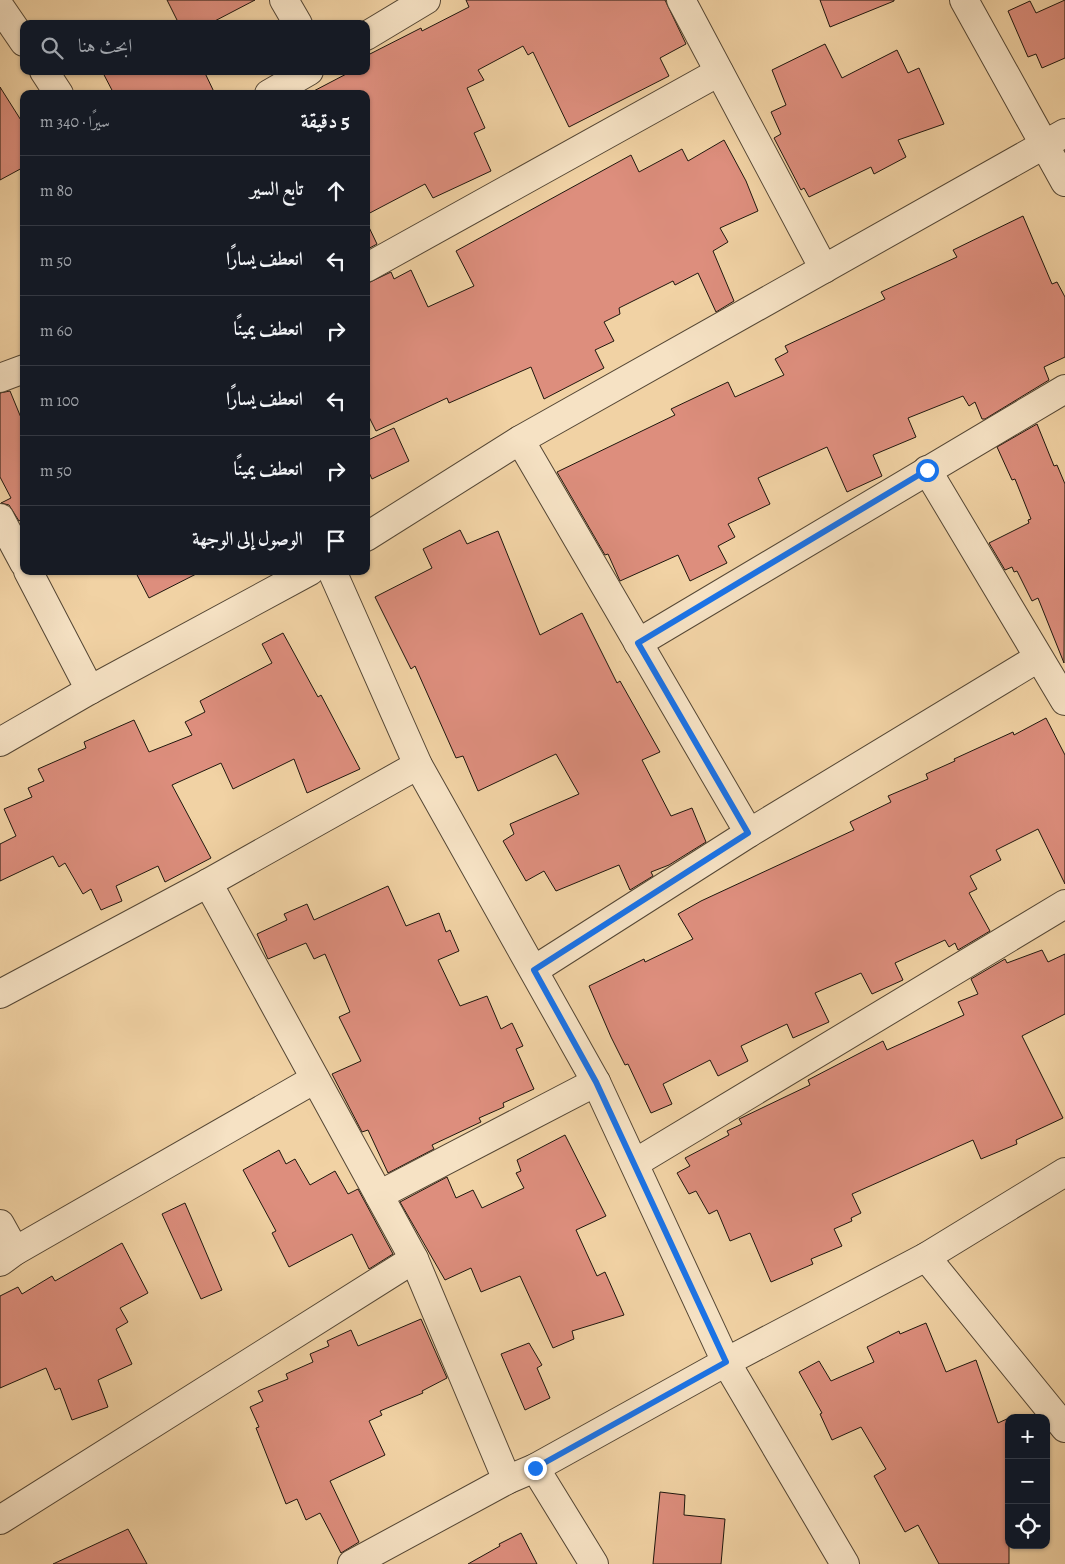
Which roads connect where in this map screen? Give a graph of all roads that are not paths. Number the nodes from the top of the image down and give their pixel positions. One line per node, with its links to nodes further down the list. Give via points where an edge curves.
1 (284, 0): 6 (street)
2 (426, 0): 7 (street)
3 (964, 0): 14 (street)
4 (692, 4): 9 (street)
5 (0, 7): 8 (street)
6 (296, 20)
7 (370, 34)
8 (20, 36)
9 (719, 72): 16 (street); 17 (street)
10 (47, 75): 12 (street)
11 (302, 75): 13 (street)
12 (56, 90)
13 (276, 90)
14 (1055, 139): 15 (street); 17 (street)
15 (1065, 182)
16 (370, 266)
17 (824, 269): 21 (street)
18 (20, 370): 19 (street)
19 (0, 378)
20 (1065, 389): 22 (street)
21 (520, 440): 24 (street); 29 (street)
22 (927, 470): 29 (street); 30 (street)
23 (0, 518): 25 (street)
24 (370, 534)
25 (20, 556)
26 (30, 575): 31 (street)
27 (303, 575): 31 (street)
28 (334, 575): 34 (street)
29 (638, 643): 35 (street)
30 (1038, 658): 32 (street); 35 (street)
31 (90, 690): 33 (street)
32 (1065, 702)
33 (0, 742)
34 (418, 765): 36 (street); 38 (street)
35 (748, 833): 38 (street)
36 (208, 883): 39 (street); 40 (street)
37 (1065, 904): 42 (street)
38 (534, 970): 41 (street)
39 (0, 994)
40 (315, 1079): 44 (street); 46 (street)
41 (596, 1082): 42 (street); 44 (street)
42 (635, 1163): 49 (street)
43 (1065, 1172): 47 (street)
44 (379, 1195): 48 (street)
45 (0, 1224): 46 (street)
46 (8, 1256)
47 (926, 1257): 49 (street); 50 (street)
48 (414, 1259): 52 (street); 53 (street)
49 (726, 1362): 51 (street); 56 (street)
50 (1065, 1426)
51 (535, 1468): 52 (street); 55 (street)
52 (507, 1480): 54 (street)
53 (0, 1520)
54 (352, 1564)
55 (594, 1564)
56 (845, 1564)

